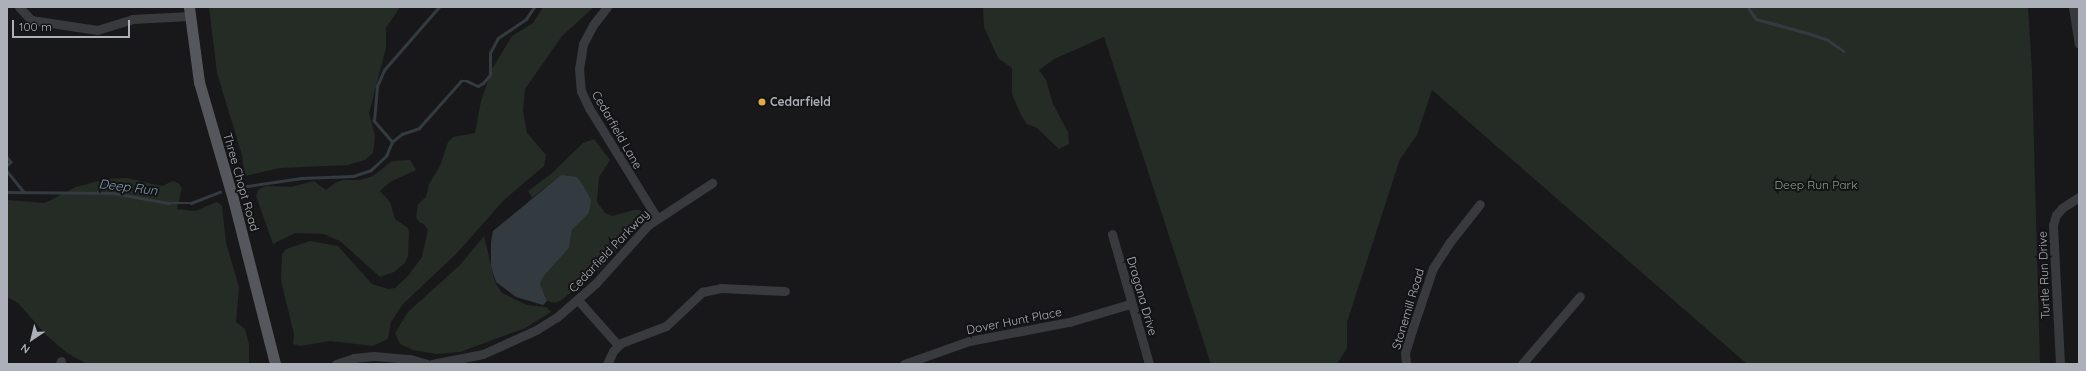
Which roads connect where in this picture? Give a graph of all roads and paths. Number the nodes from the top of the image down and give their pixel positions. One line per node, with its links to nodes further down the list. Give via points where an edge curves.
1 (19, 7): 4 (street, via 31,20 97,30 132,19)
2 (607, 7): 9 (street, Cedarfield Lane, via 583,44 579,69 581,91)
3 (2074, 7): 5 (street)
4 (190, 12): 17 (main road, Three Chopt Road, via 199,82)
5 (2079, 44)
6 (712, 183): 9 (street, Cedarfield Parkway)
7 (2079, 197): 26 (street, Turtle Run Drive, via 2062,208 2056,215 2054,225)
8 (1480, 204): 24 (street, Stonemill Road, via 1433,268 1405,353)
9 (657, 218): 13 (street, Cedarfield Parkway, via 631,242)
10 (1112, 234): 14 (street, Dragana Drive)
11 (785, 291): 15 (street, via 712,288 695,297 666,326)
12 (1580, 296): 25 (street)
13 (578, 300): 15 (street); 20 (street, Cedarfield Parkway, via 557,317 519,338 472,358)
14 (1130, 304): 22 (street, Dover Hunt Place, via 1069,322 969,341); 23 (street, Dragana Drive)
15 (618, 345): 21 (street)
16 (389, 361): 18 (street, via 365,356); 19 (street)
17 (276, 364)
18 (336, 364)
19 (427, 364)
20 (432, 364)
21 (607, 364)
22 (904, 364)
23 (1149, 364)
24 (1406, 364)
25 (1522, 364)
26 (2060, 364)

